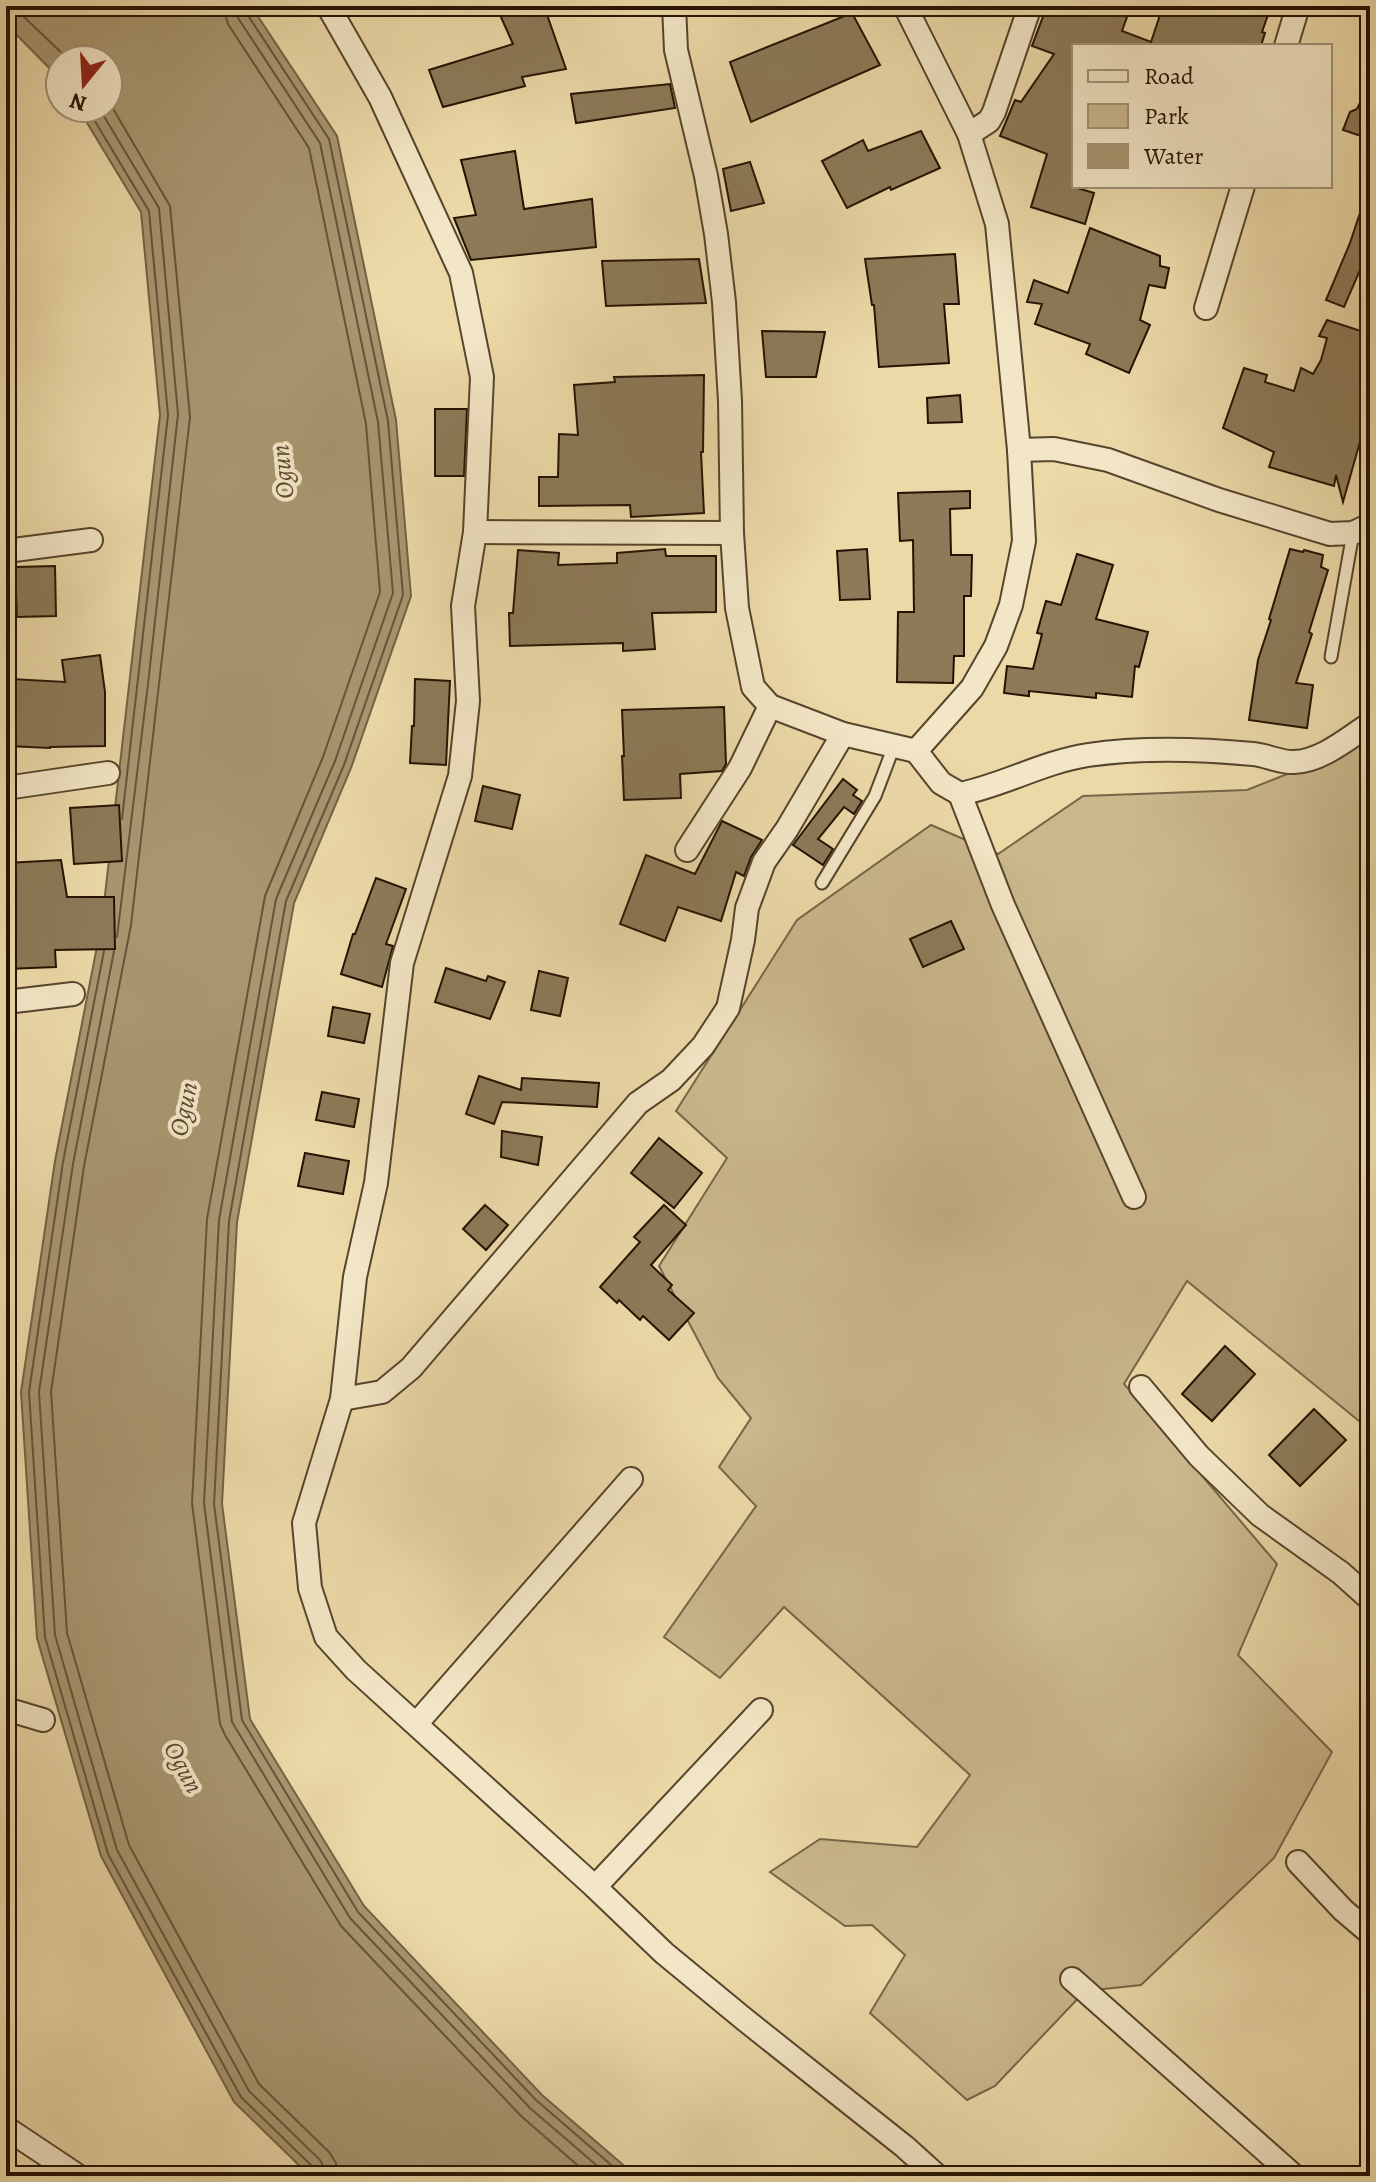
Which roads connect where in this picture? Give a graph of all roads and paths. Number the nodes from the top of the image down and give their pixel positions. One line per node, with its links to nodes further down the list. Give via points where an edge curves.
1 (328, 6): 12 (street, via 380,97 461,273 482,377)
2 (674, 6): 13 (street, via 676,50 706,176 723,290)
3 (905, 6): 7 (street)
4 (1030, 6): 7 (street, via 994,112)
5 (1298, 6): 6 (street)
6 (1287, 44)
7 (969, 134): 10 (street, via 997,224)
8 (1242, 188): 9 (street)
9 (1206, 308)
10 (1019, 450): 11 (street, via 1054,449 1108,460 1330,534); 21 (street, via 1024,541 1011,605 972,688)
11 (1361, 529): 16 (lane)
12 (475, 532): 13 (street); 31 (street, via 463,606 468,701 460,776 402,963 376,1183 355,1277)
13 (732, 533): 17 (street, via 737,608 753,687)
14 (91, 540): 15 (street)
15 (6, 551)
16 (1331, 657)
17 (770, 706): 19 (street); 25 (street, via 740,768)
18 (1370, 724): 24 (street, via 1322,754 1294,763 1257,754 1175,749 1088,755)
19 (843, 734): 20 (street); 31 (street, via 764,862 747,908 728,1008 703,1046 671,1080 638,1103 411,1368 382,1392)
20 (894, 746): 21 (street); 26 (lane, via 875,796)
21 (916, 751): 24 (street, via 941,783)
22 (108, 773): 23 (street)
23 (6, 788)
24 (960, 794): 29 (street, via 1003,905)
25 (687, 850)
26 (822, 883)
27 (73, 994): 28 (street)
28 (6, 1002)
29 (1134, 1197)
30 (1141, 1387): 33 (street, via 1199,1456 1260,1515)
31 (342, 1399): 37 (street, via 304,1523 310,1588 326,1637)
32 (631, 1479): 37 (street)
33 (1370, 1599)
34 (6, 1709): 36 (street)
35 (761, 1710): 39 (street)
36 (43, 1720)
37 (417, 1723): 39 (street)
38 (1298, 1862): 40 (street)
39 (595, 1887): 44 (street, via 664,1953)
40 (1370, 1933)
41 (1072, 1979): 45 (street)
42 (6, 2128): 43 (street)
43 (78, 2176)
44 (937, 2176)
45 (1294, 2176)

